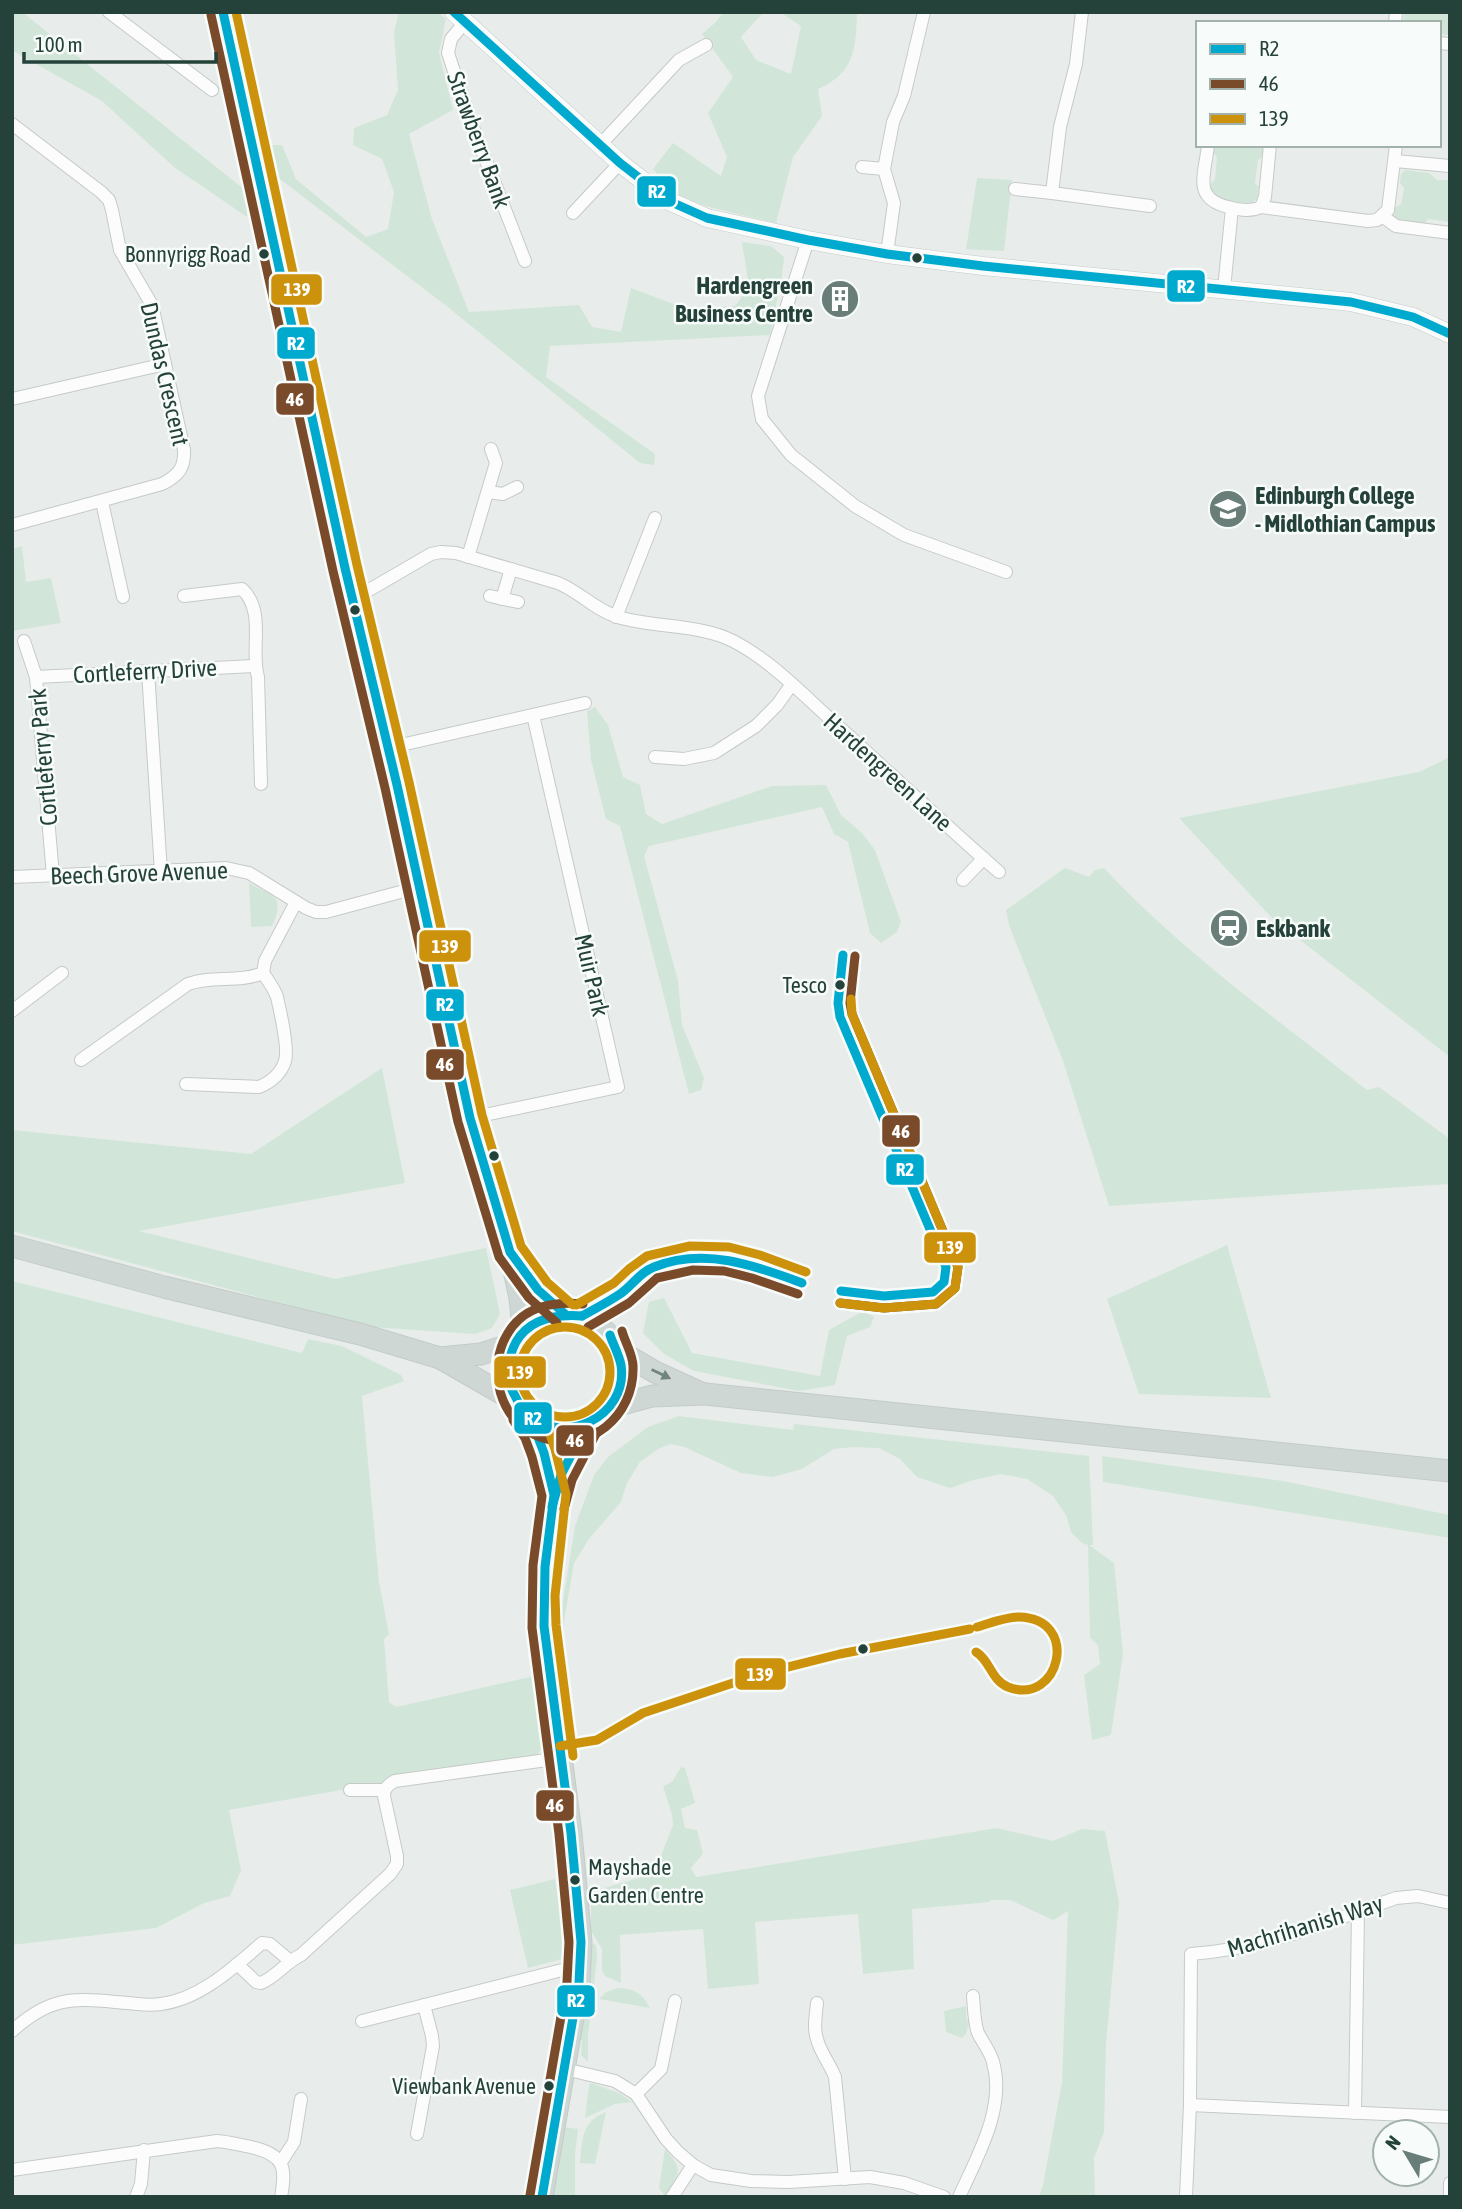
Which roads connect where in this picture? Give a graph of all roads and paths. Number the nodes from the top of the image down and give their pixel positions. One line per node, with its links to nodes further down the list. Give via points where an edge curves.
1 (109, 12): 7 (street)
2 (223, 12): 44 (main road)
3 (924, 12): 17 (street)
4 (1082, 12): 19 (street)
5 (459, 17): 9 (main road); 28 (street, Strawberry Bank, via 448,53)
6 (706, 45): 9 (street, via 679,60)
7 (212, 90)
8 (12, 124): 31 (street, Dundas Crescent, via 108,200 120,250 152,305)
9 (600, 145): 14 (main road)
10 (1208, 147): 22 (street, via 1203,187 1207,198)
11 (1270, 147): 21 (street)
12 (1396, 147): 13 (street)
13 (1395, 161): 15 (street); 24 (street, via 1388,210)
14 (620, 163): 23 (street); 26 (main road, via 686,210)
15 (1450, 166)
16 (862, 167): 17 (street)
17 (884, 169): 27 (street, via 894,203)
18 (1015, 189): 19 (street)
19 (1052, 193): 20 (street)
20 (1150, 206)
21 (1261, 207): 22 (street, via 1253,211); 24 (street, via 1368,221)
22 (1232, 208): 29 (street)
23 (573, 213)
24 (1382, 216): 25 (street, via 1396,226)
25 (1450, 233)
26 (808, 240): 27 (main road); 41 (street, via 758,396 762,419 791,455 855,506 904,535)
27 (887, 254): 29 (main road)
28 (526, 260)
29 (1224, 289): 30 (main road, via 1351,302 1413,317)
30 (1450, 334)
31 (165, 364): 32 (street); 36 (street, Dundas Crescent, via 185,461 173,479)
32 (12, 399)
33 (491, 449): 35 (street, via 496,463)
34 (517, 487): 35 (street, via 503,494)
35 (488, 492): 39 (street)
36 (102, 502): 38 (street); 42 (street)
37 (654, 518): 46 (street)
38 (12, 525)
39 (468, 557): 40 (street, Hardengreen Lane); 44 (street, Hardengreen Lane, via 431,554)
40 (511, 569): 45 (street, via 496,598); 46 (street, Hardengreen Lane, via 567,587)
41 (1006, 572)
42 (118, 593)
43 (184, 596): 48 (street, via 242,589 249,596 257,643)
44 (352, 596): 54 (main road)
45 (517, 602)
46 (615, 617): 51 (street, Hardengreen Lane, via 730,639)
47 (24, 641): 50 (street, Cortleferry Park)
48 (254, 666): 49 (street, Cortleferry Drive); 56 (street, via 266,767)
49 (148, 671): 50 (street, Cortleferry Drive); 58 (street)
50 (36, 677): 60 (street, Cortleferry Park)
51 (792, 684): 55 (street, via 756,726 714,753 684,759); 57 (street, Hardengreen Lane)
52 (585, 703): 53 (street)
53 (533, 715): 54 (street); 72 (street, Muir Park, via 618,1087)
54 (388, 748): 63 (main road)
55 (655, 757)
56 (261, 783)
57 (984, 859): 59 (street, Hardengreen Lane); 62 (street)
58 (161, 872): 60 (street, Beech Grove Avenue); 64 (street, Beech Grove Avenue, via 238,870)
59 (999, 872)
60 (53, 876): 61 (street, Beech Grove Avenue)
61 (12, 877)
62 (963, 880)
63 (419, 887): 64 (street, Beech Grove Avenue, via 326,912); 72 (main road)
64 (296, 902): 66 (street)
65 (62, 973): 67 (street)
66 (262, 973): 70 (street, via 188,984); 71 (street, via 276,996 286,1049 278,1074 259,1087)
67 (50, 982): 68 (street); 69 (street)
68 (58, 994)
69 (12, 1011)
70 (81, 1060)
71 (186, 1084)
72 (470, 1118): 74 (main road)
73 (12, 1246): 78 (main road)
74 (510, 1252): 75 (main road, via 538,1290); 76 (main road, via 520,1298)
75 (565, 1314): 76 (main road, via 542,1318); 77 (main road, via 598,1324)
76 (519, 1337): 78 (main road, via 481,1354); 80 (main road, via 508,1380)
77 (619, 1351): 79 (main road, one-way to 79); 81 (main road, via 622,1372)
78 (440, 1358): 80 (main road)
79 (705, 1394): 81 (main road, via 652,1396); 83 (main road)
80 (519, 1407): 82 (main road, via 535,1421 553,1428); 84 (main road, via 536,1432)
81 (612, 1408): 82 (main road)
82 (586, 1426): 84 (main road)
83 (1450, 1471)
84 (554, 1495): 85 (main road, via 543,1596)
85 (561, 1758): 87 (street, via 395,1781); 92 (main road)
86 (351, 1790): 87 (street)
87 (384, 1790): 90 (street, via 397,1856 394,1870 301,1955)
88 (1450, 1903): 89 (street, Machrihanish Way, via 1418,1896 1396,1898)
89 (1358, 1912): 102 (street, Machrihanish Way, via 1261,1944 1191,1954); 103 (street)
90 (289, 1960): 91 (street, via 265,1942); 91 (street, via 261,1983)
91 (237, 1964): 98 (street, via 176,2001 159,2005 75,1999)
92 (581, 1968): 96 (street); 99 (main road)
93 (973, 1996): 118 (street, via 978,2032 992,2059 996,2085 987,2135)
94 (675, 2001): 100 (street, via 662,2069)
95 (817, 2003): 110 (street, via 817,2040 835,2077)
96 (424, 2005): 97 (street); 105 (street, via 433,2046)
97 (362, 2021)
98 (15, 2024)
99 (565, 2069): 100 (street, via 615,2081); 115 (main road)
100 (636, 2094): 108 (street, via 666,2139)
101 (301, 2099): 107 (street, via 294,2142)
102 (1190, 2105): 103 (street); 119 (street, Machrihanish Way)
103 (1355, 2113): 104 (street)
104 (1450, 2117)
105 (417, 2134)
106 (144, 2150): 107 (street, via 226,2141 267,2151); 109 (street); 113 (street)
107 (281, 2162): 114 (street)
108 (692, 2165): 110 (street, via 728,2179); 116 (street)
109 (12, 2170)
110 (845, 2179): 117 (street, via 887,2180)
111 (1450, 2183): 112 (street)
112 (1450, 2195)
113 (136, 2197)
114 (281, 2197)
115 (542, 2197)
116 (672, 2197)
117 (944, 2197)
118 (959, 2197)
119 (1186, 2197)

